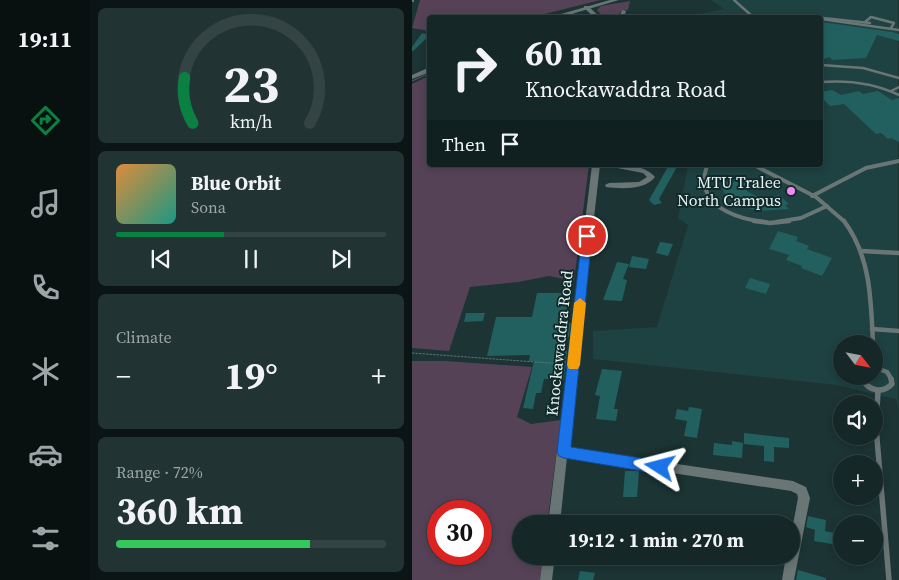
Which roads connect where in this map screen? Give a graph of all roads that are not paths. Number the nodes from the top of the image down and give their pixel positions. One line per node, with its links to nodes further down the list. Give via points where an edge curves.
1 (616, 0): 3 (street)
2 (734, 0): 8 (lane)
3 (586, 7): 5 (street); 6 (street)
4 (624, 11): 7 (street)
5 (560, 15)
6 (595, 15)
7 (623, 15)
8 (751, 15)
9 (823, 18): 11 (lane)
10 (823, 18): 13 (lane)
11 (854, 20): 12 (lane); 13 (lane)
12 (866, 22): 14 (lane); 15 (lane, via 871,17 892,22)
13 (853, 25): 14 (lane)
14 (879, 25): 15 (lane)
15 (891, 28): 16 (lane)
16 (898, 30)
17 (823, 65): 20 (lane, via 863,68)
18 (427, 70): 19 (street)
19 (412, 77)
20 (898, 78)
21 (823, 82): 23 (lane, via 858,83)
22 (898, 87): 23 (lane)
23 (890, 91): 24 (lane)
24 (898, 95)
25 (898, 161): 31 (lane, via 866,168)
26 (596, 167): 38 (street, Knockawaddra Road)
27 (623, 167): 30 (street, via 645,171 651,177 650,181)
28 (706, 167): 32 (lane, via 704,188 709,198 742,219 782,223)
29 (758, 167): 31 (lane)
30 (609, 185)
31 (812, 196): 32 (lane)
32 (827, 206): 33 (lane, via 841,217)
33 (861, 251): 34 (lane); 35 (lane, via 867,273)
34 (898, 254)
35 (872, 329): 36 (lane); 37 (lane)
36 (898, 331)
37 (872, 335)
38 (573, 364): 44 (street, Knockawaddra Road)
39 (883, 371): 40 (lane)
40 (892, 380): 41 (lane); 43 (lane, via 887,390)
41 (898, 381)
42 (866, 385): 43 (lane)
43 (878, 391): 49 (lane, via 876,427)
44 (564, 452): 45 (street, Knockawaddra Road); 48 (street, via 793,486 802,491 804,498)
45 (555, 515)
46 (548, 565): 47 (street)
47 (546, 580)
48 (788, 580)
49 (889, 580)

